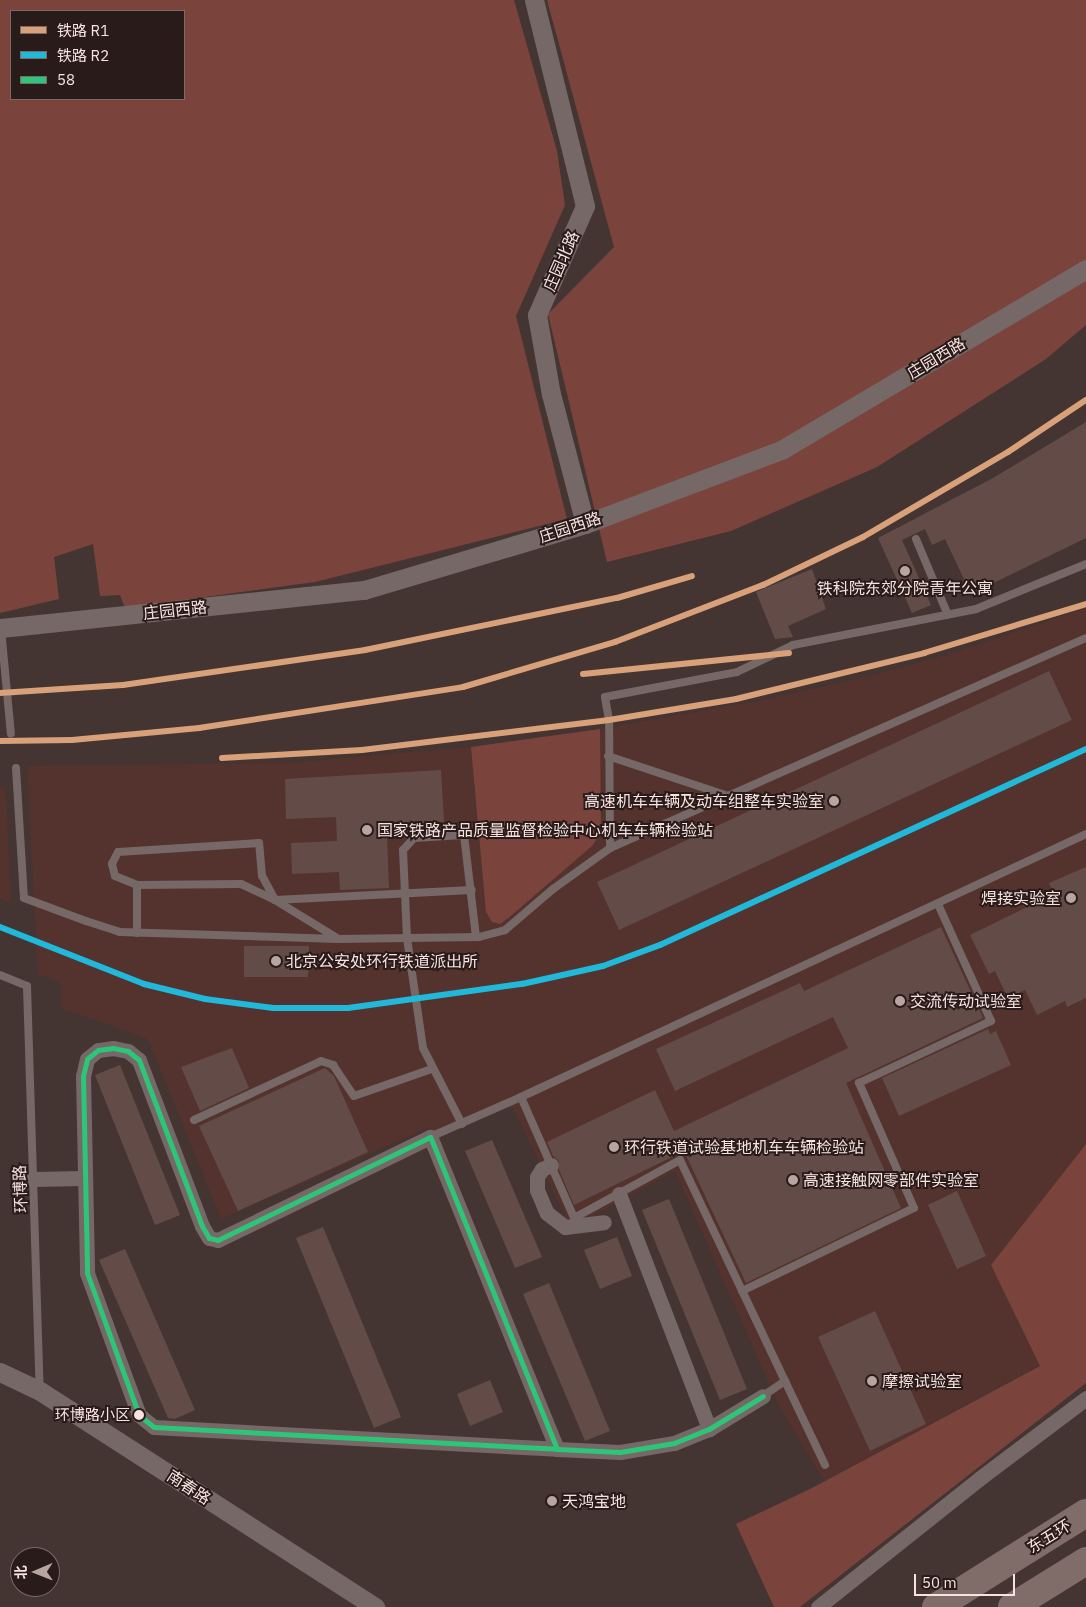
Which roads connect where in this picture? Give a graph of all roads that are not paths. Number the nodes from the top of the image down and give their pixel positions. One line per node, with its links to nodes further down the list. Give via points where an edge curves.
1 (534, 0): 3 (street, 庄园北路, via 585,206 537,315 551,394)
2 (1086, 269): 3 (street, 庄园西路, via 783,449)
3 (585, 524): 7 (street, 庄园西路, via 364,590)
4 (916, 539): 6 (lane)
5 (1086, 564): 6 (lane, via 976,609)
6 (948, 616): 10 (lane, via 793,645 737,672 605,697)
7 (1, 628): 9 (lane)
8 (1086, 638): 12 (lane)
9 (11, 734)
10 (608, 756): 12 (lane); 14 (lane)
11 (16, 768): 20 (lane, via 24,898 119,932)
12 (728, 796): 14 (lane)
13 (1086, 834): 19 (lane)
14 (610, 848): 21 (lane, via 553,888 505,930)
15 (137, 885): 18 (lane, via 241,884); 18 (lane, via 115,876 112,864 118,852 259,843 263,854 262,876); 20 (lane)
16 (472, 890): 17 (lane); 17 (lane, via 464,835 436,836 414,838 404,850); 21 (lane)
17 (405, 894): 18 (lane); 22 (lane)
18 (275, 900): 23 (lane)
19 (938, 904): 26 (lane); 35 (lane, via 991,1021 859,1083 914,1208)
20 (136, 933): 23 (lane)
21 (476, 937): 22 (lane)
22 (407, 938): 23 (lane); 25 (lane, via 423,1048)
23 (338, 939)
24 (0, 975): 32 (lane, 环博路, via 26,986)
25 (432, 1069): 27 (lane, via 354,1096 333,1065 321,1061); 28 (lane)
26 (521, 1098): 28 (lane); 30 (lane)
27 (194, 1120)
28 (462, 1124): 29 (lane)
29 (430, 1136): 31 (street, via 218,1240 209,1238 139,1060 128,1051 98,1050 87,1059 83,1076); 42 (street)
30 (551, 1165): 33 (lane, via 574,1218); 34 (street, via 537,1177 537,1190 547,1213 565,1228)
31 (83, 1178): 32 (street); 42 (street, via 87,1273 91,1291 139,1415 154,1427)
32 (33, 1179): 38 (lane, 环博路)
33 (618, 1194): 35 (lane, via 680,1160); 41 (street)
34 (604, 1222)
35 (742, 1290): 37 (lane)
36 (0, 1372): 38 (street, 南春路)
37 (785, 1381): 39 (lane); 43 (lane)
38 (40, 1391): 46 (street, 南春路)
39 (763, 1396): 41 (street)
40 (1086, 1398): 47 (street)
41 (709, 1429): 42 (street, via 674,1443 620,1452)
42 (557, 1449)
43 (825, 1466)
44 (1086, 1514): 48 (highway, 东五环)
45 (1086, 1561): 49 (highway)
46 (375, 1607)
47 (818, 1607)
48 (936, 1607)
49 (1012, 1607)

